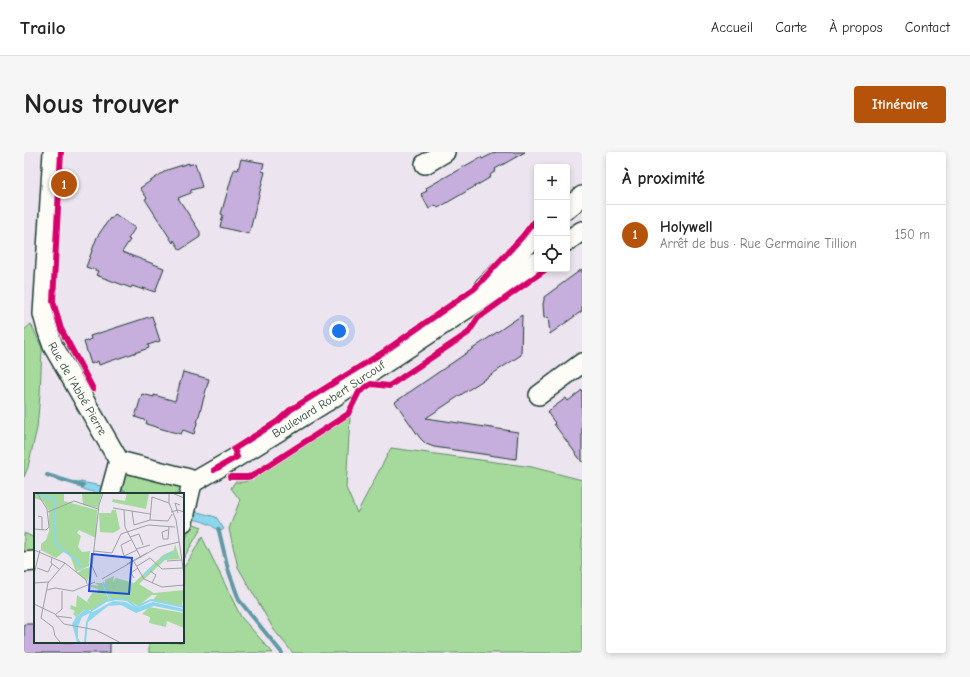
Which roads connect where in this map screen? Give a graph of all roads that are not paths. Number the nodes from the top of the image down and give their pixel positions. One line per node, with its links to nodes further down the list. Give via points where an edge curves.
1 (53, 152): 13 (street, Rue de l'Abbé Pierre, via 43,314 53,346)
2 (445, 152): 3 (street)
3 (425, 164)
4 (582, 196): 5 (street)
5 (570, 206)
6 (582, 231): 8 (street)
7 (534, 239): 10 (street, Boulevard Robert Surcouf)
8 (570, 239)
9 (534, 264): 10 (street, Boulevard Robert Surcouf)
10 (461, 311): 14 (street, Boulevard Robert Surcouf)
11 (582, 363): 12 (street)
12 (539, 395)
13 (116, 468): 14 (street, via 189,479); 15 (street)
14 (190, 489): 16 (street)
15 (110, 493)
16 (184, 517)
17 (34, 561): 18 (street)
18 (24, 562)

